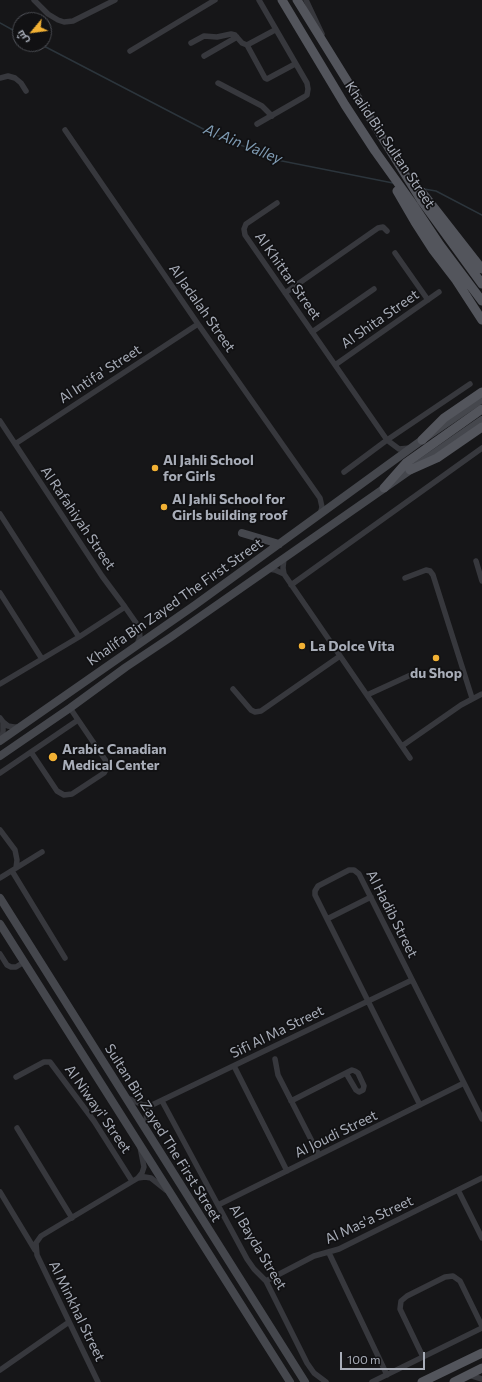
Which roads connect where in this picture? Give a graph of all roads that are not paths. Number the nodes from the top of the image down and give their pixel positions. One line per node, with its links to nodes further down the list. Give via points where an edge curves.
1 (34, 0): 2 (street, via 54,18 67,22)
2 (115, 0)
3 (215, 0): 12 (street)
4 (259, 0): 8 (street)
5 (282, 0): 25 (main road, Khalid Bin Sultan Street, via 374,152 410,200)
6 (297, 0): 13 (main road, Khalid Bin Sultan Street)
7 (306, 0): 13 (street, via 320,27)
8 (275, 30): 11 (street); 15 (street)
9 (237, 37): 10 (street, via 231,34 218,37 204,36); 11 (street); 14 (street)
10 (191, 43)
11 (247, 45): 15 (street, via 267,79)
12 (130, 51)
13 (327, 51): 24 (main road, Khalid Bin Sultan Street, via 386,145)
14 (204, 56)
15 (295, 64): 19 (street, via 308,86 308,92)
16 (0, 78): 18 (street, via 15,78)
17 (218, 83): 19 (street, via 265,108)
18 (26, 91)
19 (272, 116): 20 (street)
20 (257, 124)
21 (65, 130): 36 (street, Al Jadalah Street)
22 (277, 203): 31 (street, Al Khittar Street, via 246,224 244,232)
23 (387, 231): 31 (street, via 383,227 378,228)
24 (452, 237): 27 (main road); 28 (main road)
25 (437, 247): 30 (main road); 34 (main road, Khalid Bin Sultan Street)
26 (395, 253): 33 (street)
27 (482, 269)
28 (482, 284)
29 (374, 289): 38 (street, Al Khittar Street)
30 (463, 291): 35 (main road); 37 (main road)
31 (285, 292): 38 (street, Al Khittar Street)
32 (439, 292): 33 (street, Al Shita Street)
33 (428, 300): 39 (street, Al Shita Street)
34 (482, 301)
35 (482, 320)
36 (198, 324): 49 (street, Al Intifa' Street); 56 (street, Al Jadalah Street)
37 (482, 328)
38 (312, 332): 39 (street, Al Khittar Street)
39 (335, 365): 48 (street, Al Khittar Street)
40 (470, 384): 48 (street)
41 (482, 392): 47 (main road, via 444,418)
42 (482, 399): 47 (main road, Khalifa Bin Zayed The First Street)
43 (482, 409): 55 (main road, via 406,463)
44 (482, 420): 53 (main road, Khalifa Bin Zayed The First Street)
45 (0, 421): 49 (street, Al Rafahiyah Street)
46 (482, 427): 53 (main road, via 437,458)
47 (422, 440): 50 (main road, Khalifa Bin Zayed The First Street)
48 (389, 441): 50 (street, via 401,450); 52 (street, via 394,452); 54 (street)
49 (15, 444): 70 (street, Al Rafahiyah Street, via 102,576)
50 (411, 448): 52 (main road, Khalifa Bin Zayed The First Street)
51 (482, 448): 68 (street)
52 (390, 464): 57 (main road, Khalifa Bin Zayed The First Street)
53 (410, 470): 55 (main road, Khalifa Bin Zayed The First Street)
54 (344, 472)
55 (384, 488): 62 (main road, Khalifa Bin Zayed The First Street)
56 (320, 498): 57 (street, via 328,503); 59 (street)
57 (337, 503): 59 (main road, Khalifa Bin Zayed The First Street)
58 (0, 514): 73 (street)
59 (320, 515): 61 (main road, Khalifa Bin Zayed The First Street)
60 (242, 533): 61 (main road)
61 (279, 544): 72 (main road, Khalifa Bin Zayed The First Street)
62 (284, 558): 64 (main road, Khalifa Bin Zayed The First Street); 65 (street)
63 (476, 562): 67 (street)
64 (268, 569): 65 (street); 83 (main road, Khalifa Bin Zayed The First Street)
65 (284, 574): 68 (street)
66 (404, 578): 82 (street, via 426,570 434,575)
67 (482, 581)
68 (291, 585): 75 (street)
69 (0, 593): 76 (street)
70 (126, 607): 71 (street, Al Rafahiyah Street); 73 (street)
71 (138, 628): 72 (street); 74 (street, via 140,637)
72 (154, 633): 74 (main road, Khalifa Bin Zayed The First Street)
73 (79, 637): 76 (street)
74 (136, 646): 86 (main road, Khalifa Bin Zayed The First Street)
75 (340, 656): 79 (street, via 261,711 251,710); 81 (street)
76 (42, 659): 78 (street)
77 (415, 673): 81 (street)
78 (0, 684)
79 (233, 689)
80 (482, 694): 82 (street)
81 (367, 695): 88 (street)
82 (472, 698): 88 (street)
83 (70, 708): 85 (street); 90 (main road, Khalifa Bin Zayed The First Street)
84 (1, 720): 86 (street, via 11,727); 87 (street)
85 (78, 720): 89 (street); 89 (street, via 106,761 107,768 102,775 72,794 64,795 55,789)
86 (21, 727): 87 (main road, Khalifa Bin Zayed The First Street)
87 (1, 741)
88 (402, 746): 91 (street)
89 (31, 752): 92 (street)
90 (0, 756)
91 (410, 758)
92 (0, 773)
93 (0, 830): 95 (street, via 15,850 17,857)
94 (42, 852): 95 (street)
95 (14, 869): 96 (street); 102 (street)
96 (0, 878)
97 (0, 898): 111 (main road, Sultan Bin Zayed The First Street)
98 (371, 898): 99 (street); 99 (street, Al Hadib Street, via 360,874 354,870 347,871 315,889 315,895); 104 (street, Al Hadib Street)
99 (327, 919): 105 (street, Al Hadib Street)
100 (0, 924): 103 (main road, Sultan Bin Zayed The First Street)
101 (0, 954): 103 (street, via 11,967)
102 (65, 958)
103 (24, 962): 119 (main road, Sultan Bin Zayed The First Street)
104 (412, 980): 105 (street, Sifi Al Ma Street); 110 (street, Al Hadib Street)
105 (368, 1001): 107 (street, Sifi Al Ma Street); 115 (street, Al Hadib Street)
106 (275, 1059): 113 (street, via 278,1075)
107 (234, 1066): 112 (street, Sifi Al Ma Street); 121 (street)
108 (346, 1073): 113 (street)
109 (16, 1077): 124 (street, Al Niwayi' Street, via 46,1061 50,1062 94,1121)
110 (464, 1083): 115 (street, Al Joudi Street); 116 (street, Al Hadib Street)
111 (126, 1097): 114 (street, via 143,1105); 117 (main road, Sultan Bin Zayed The First Street)
112 (162, 1101): 114 (street, Sifi Al Ma Street); 128 (street, Al Bayda Street)
113 (291, 1101): 120 (street)
114 (152, 1105): 117 (street, via 147,1111)
115 (420, 1105): 120 (street, Al Joudi Street)
116 (482, 1119)
117 (144, 1126): 145 (main road, Sultan Bin Zayed The First Street)
118 (17, 1128): 129 (street)
119 (140, 1144): 122 (street, via 144,1167); 127 (main road, Sultan Bin Zayed The First Street)
120 (319, 1155): 121 (street, Al Joudi Street)
121 (287, 1171): 128 (street, Al Joudi Street)
122 (138, 1178): 124 (street, Al Minkhal Street); 127 (street, via 151,1178)
123 (482, 1178): 125 (street, Al Mas'a Street)
124 (132, 1181): 129 (street, Al Minkhal Street)
125 (458, 1190): 130 (street); 132 (street, Al Mas'a Street)
126 (0, 1192): 131 (street, Al Minkhal Street)
127 (170, 1193): 144 (main road, Sultan Bin Zayed The First Street)
128 (218, 1205): 133 (street, Al Bayda Street, via 250,1264)
129 (72, 1218): 131 (street, Al Minkhal Street, via 38,1239)
130 (482, 1238)
131 (36, 1250): 134 (street, Al Minkhal Street)
132 (329, 1253): 133 (street, Al Mas'a Street, via 314,1256); 140 (street)
133 (266, 1281): 146 (street, Al Bayda Street, via 307,1363 314,1373)
134 (69, 1322): 139 (street); 143 (street, Al Minkhal Street)
135 (482, 1327): 137 (street); 137 (street, via 460,1281 455,1278 448,1276 407,1296 401,1301 400,1309)
136 (482, 1353): 148 (main road)
137 (422, 1357): 140 (street)
138 (482, 1368): 141 (main road)
139 (0, 1370)
140 (387, 1375): 147 (street)
141 (469, 1375): 142 (street); 149 (main road)
142 (482, 1379)
143 (98, 1382)
144 (290, 1382)
145 (305, 1382)
146 (326, 1382)
147 (372, 1382)
148 (422, 1382)
149 (454, 1382)

